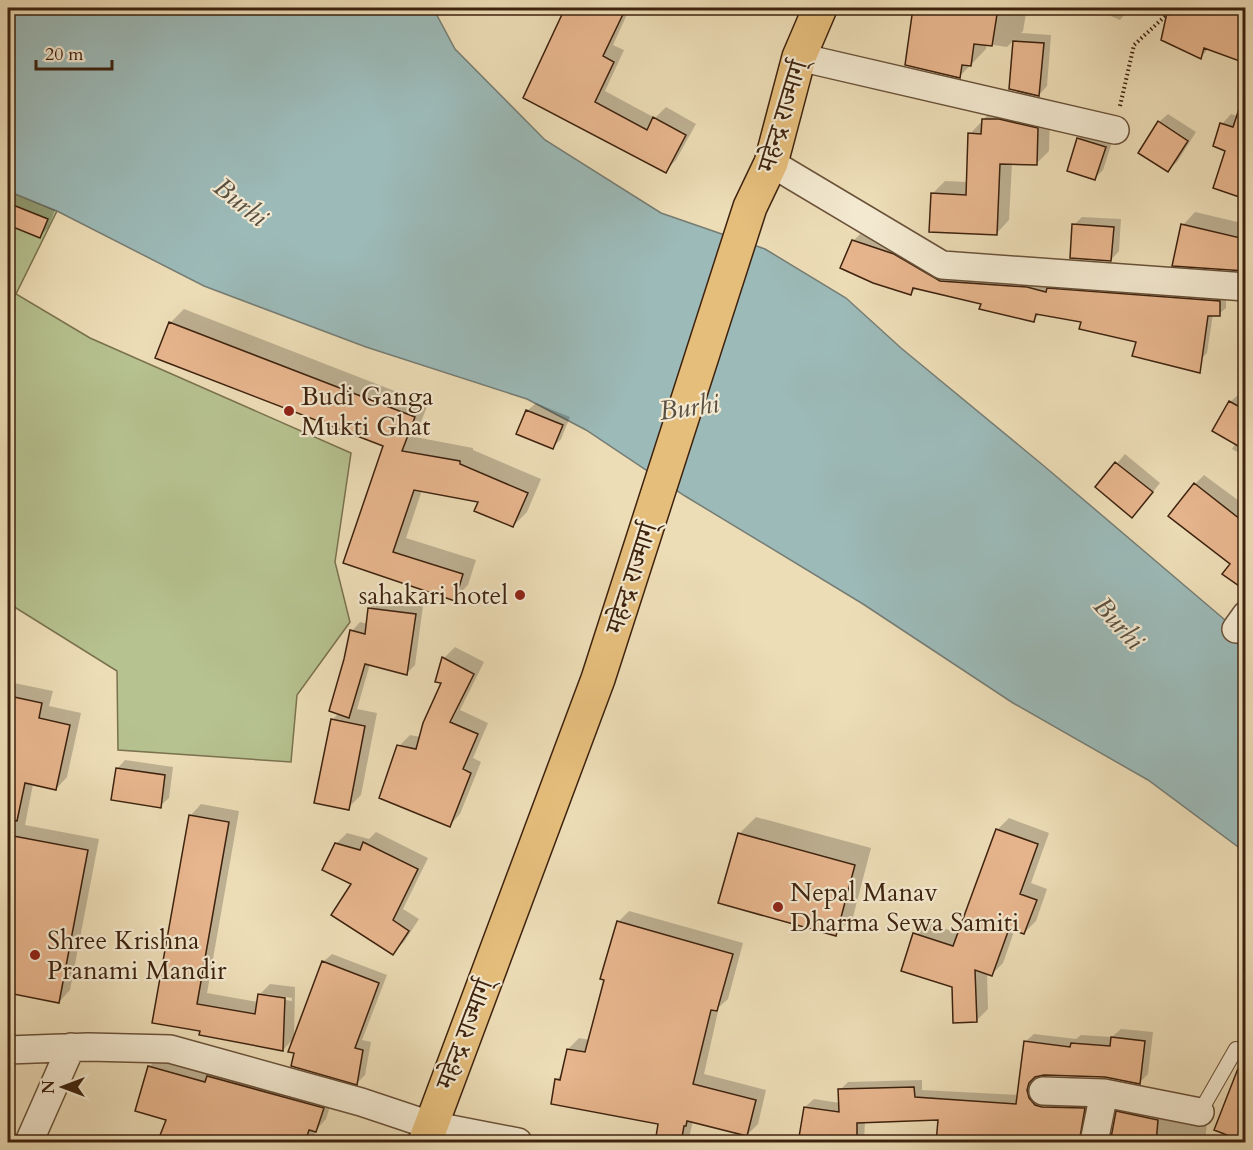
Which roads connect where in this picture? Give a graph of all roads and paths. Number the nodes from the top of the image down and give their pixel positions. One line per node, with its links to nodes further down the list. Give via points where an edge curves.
1 (820, 8): 3 (highway, महेन्द्र राज्मार्ग्)
2 (1174, 8): 4 (path, via 1134,45)
3 (799, 57): 4 (street); 5 (highway, महेन्द्र राज्मार्ग्)
4 (1115, 130)
5 (771, 163): 6 (street, via 942,265); 13 (highway, महेन्द्र राज्मार्ग्, via 750,207 598,679)
6 (1245, 287)
7 (70, 1047): 9 (street); 13 (street, via 170,1049 361,1102); 14 (street)
8 (1236, 1049): 12 (lane)
9 (8, 1050)
10 (1043, 1090): 11 (street)
11 (1104, 1093): 12 (street); 16 (street)
12 (1200, 1112)
13 (427, 1134): 15 (street)
14 (29, 1143)
15 (518, 1143)
16 (1094, 1143)

